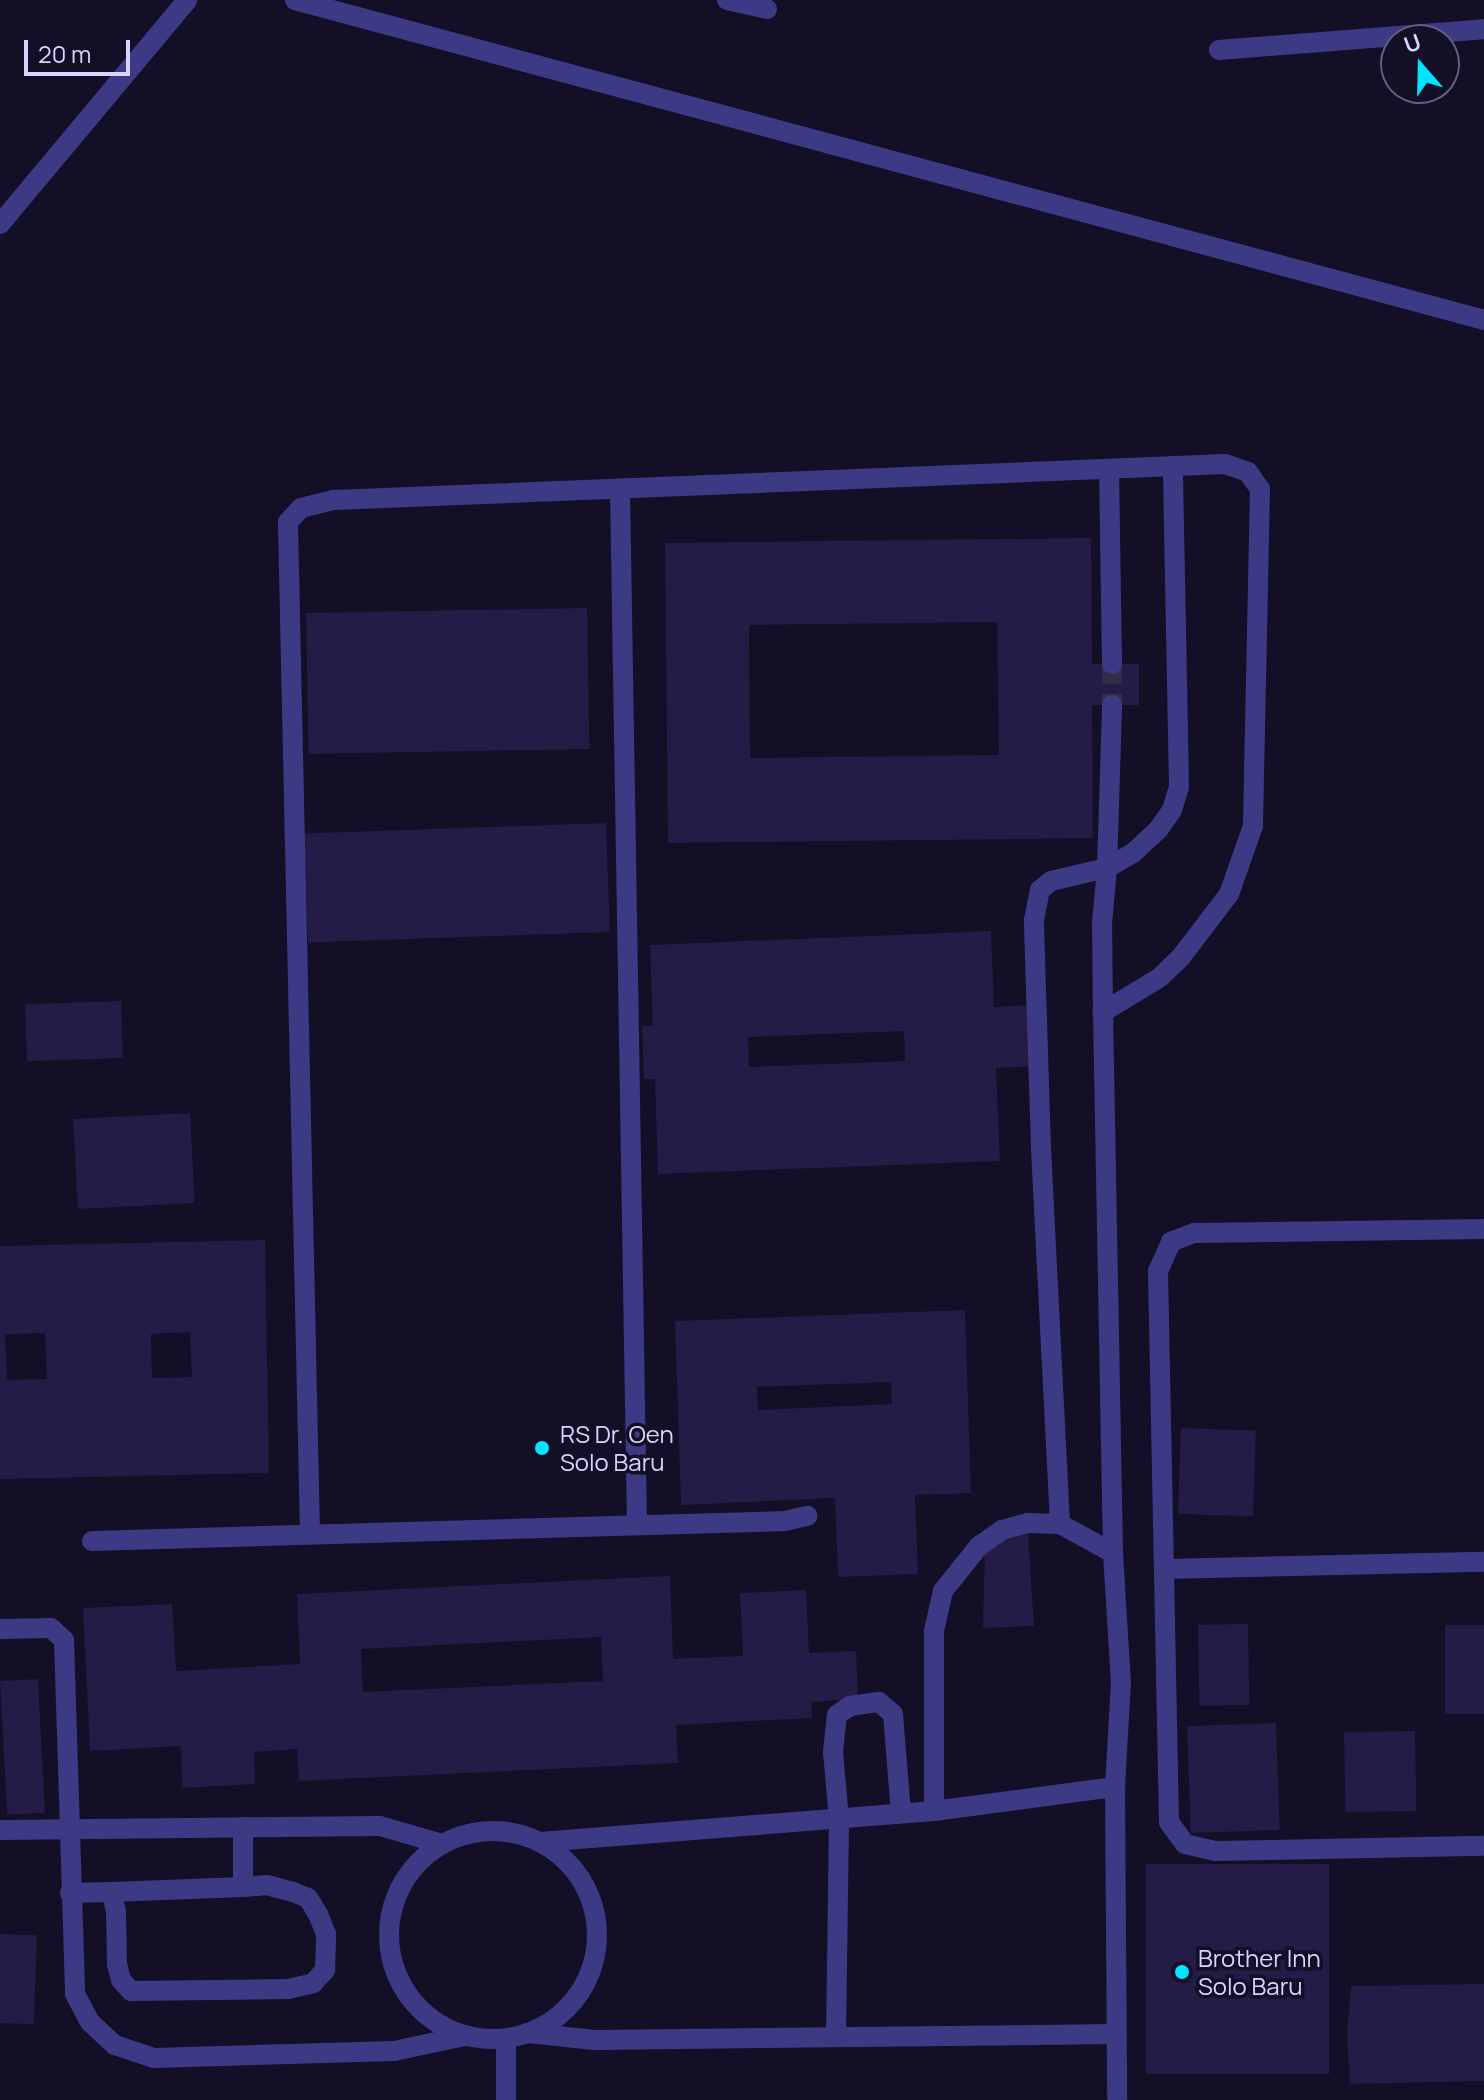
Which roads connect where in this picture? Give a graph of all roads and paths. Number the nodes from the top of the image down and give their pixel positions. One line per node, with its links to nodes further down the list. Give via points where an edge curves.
1 (187, 0): 7 (street)
2 (295, 0): 8 (street)
3 (727, 0): 4 (street)
4 (767, 9)
5 (1484, 29): 6 (street)
6 (1219, 50)
7 (0, 224)
8 (1484, 320)
9 (1173, 466): 10 (street); 14 (street, via 1179,787 1158,830); 15 (street, via 1225,464 1248,472 1260,489 1253,826 1229,894 1181,957 1159,978)
10 (1109, 470): 11 (street); 12 (street)
11 (620, 490): 18 (street); 20 (street, via 334,500 301,508 288,522)
12 (1112, 664)
13 (1112, 705): 14 (street)
14 (1107, 868): 15 (street); 19 (street, via 1051,881 1040,890 1034,920)
15 (1103, 1012): 22 (street)
16 (1484, 1229): 24 (street, via 1194,1233 1171,1242 1158,1271)
17 (807, 1516): 18 (street)
18 (637, 1524): 20 (street)
19 (1060, 1524): 22 (street); 27 (street, via 1028,1523 1002,1530 979,1546 943,1591 934,1631)
20 (310, 1533): 21 (street)
21 (92, 1541)
22 (1113, 1553): 26 (street, via 1121,1682)
23 (1484, 1562): 24 (street)
24 (1165, 1569): 35 (street, via 1169,1822 1185,1844 1215,1851)
25 (0, 1629): 31 (street, via 51,1628 64,1640)
26 (1115, 1787): 27 (street); 40 (street)
27 (934, 1811): 28 (street)
28 (901, 1813): 29 (street); 29 (street, via 893,1714 879,1702 850,1706 837,1715 833,1752)
29 (839, 1819): 33 (street); 42 (street)
30 (243, 1827): 31 (street); 34 (street, via 380,1826); 36 (street)
31 (68, 1829): 32 (street); 38 (street)
32 (0, 1830)
33 (543, 1842): 34 (street, via 493,1830 465,1833); 39 (street, via 575,1867 594,1902 599,1942 588,1981 572,2003)
34 (442, 1844): 41 (street, via 415,1865 396,1895 388,1930 392,1964 408,1996 433,2020)
35 (1484, 1846)
36 (243, 1887): 37 (street); 37 (street, via 267,1885 308,1898 326,1934 325,1970 313,1983 288,1989 131,1991 117,1964)
37 (112, 1892): 38 (street)
38 (70, 1893): 41 (street, via 75,1994 90,2022 115,2045 154,2058 394,2051)
39 (528, 2033): 42 (street, via 595,2040); 43 (street)
40 (1115, 2034): 42 (street); 45 (street)
41 (464, 2036): 43 (street)
42 (836, 2037)
43 (506, 2039): 44 (street)
44 (506, 2100)
45 (1117, 2100)

